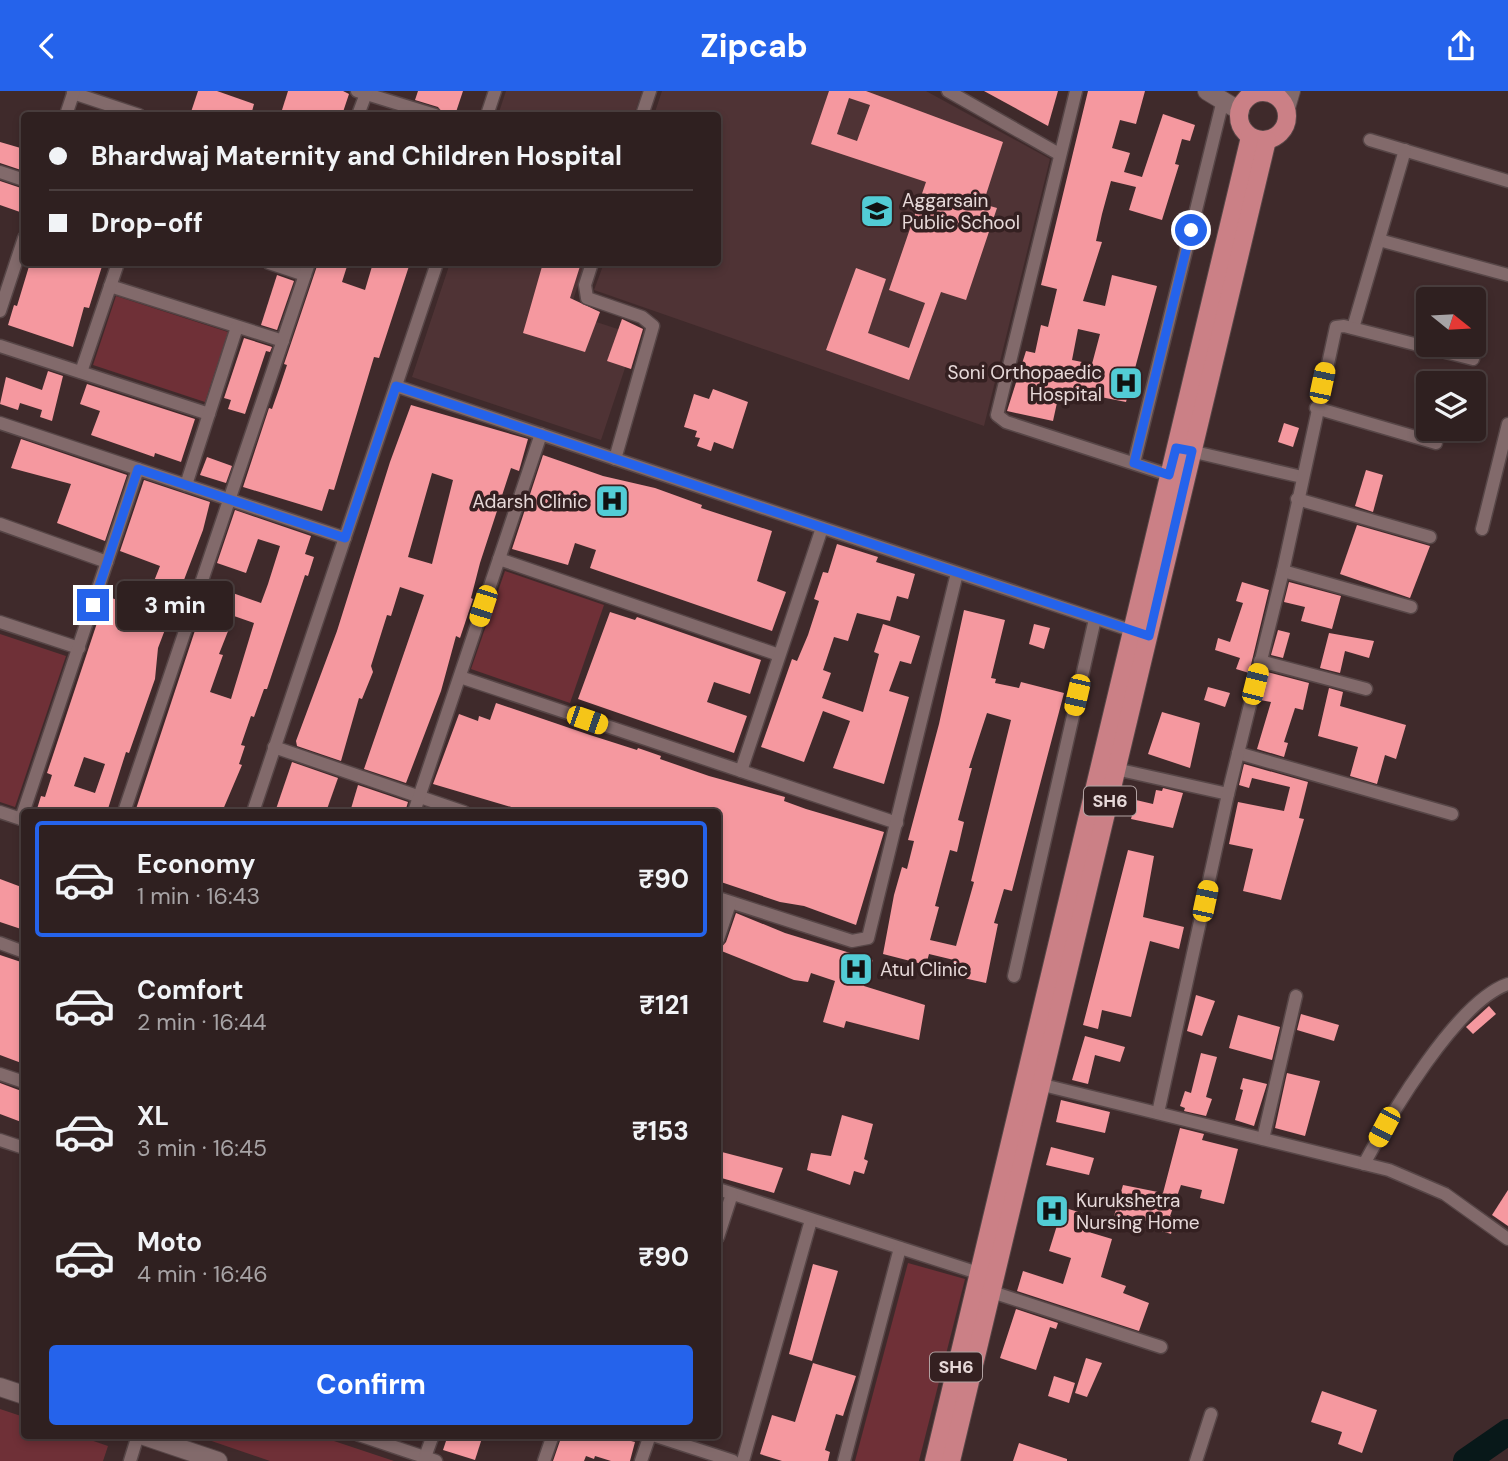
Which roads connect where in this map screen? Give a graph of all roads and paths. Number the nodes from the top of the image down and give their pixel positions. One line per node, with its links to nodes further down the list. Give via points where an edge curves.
1 (495, 91): 15 (street)
2 (650, 91): 16 (street)
3 (948, 91): 20 (street)
4 (1076, 91): 20 (street)
5 (74, 92): 11 (street); 12 (street)
6 (363, 92): 13 (street); 14 (street)
7 (1258, 92): 9 (main road, SH6); 10 (main road, SH6)
8 (1215, 96): 10 (street); 49 (street)
9 (1284, 97): 17 (main road, SH6, via 1285,126 1280,134)
10 (1240, 111): 17 (main road, via 1242,130)
11 (67, 112)
12 (131, 112)
13 (360, 112)
14 (426, 112)
15 (488, 112)
16 (643, 112)
17 (1258, 139): 47 (main road, SH6)
18 (1370, 140): 19 (street)
19 (1405, 150): 23 (street); 24 (street)
20 (1059, 154): 49 (street, via 997,415 1006,422)
21 (0, 172): 22 (street)
22 (21, 179)
23 (1508, 181)
24 (1378, 240): 31 (street); 35 (street)
25 (21, 247): 33 (street)
26 (117, 266): 32 (street)
27 (288, 266): 30 (street)
28 (436, 266): 40 (street)
29 (591, 266): 48 (street, via 585,285 587,298 642,317 653,326)
30 (307, 269): 36 (street)
31 (1508, 275)
32 (110, 286): 34 (street); 39 (street)
33 (0, 311)
34 (237, 327): 36 (street); 42 (street)
35 (1353, 328): 38 (street); 41 (street, via 1339,325 1334,331)
36 (283, 341): 54 (street)
37 (0, 346): 39 (street)
38 (1473, 359)
39 (81, 372): 42 (street)
40 (396, 386): 45 (street); 60 (street)
41 (1316, 408): 46 (street); 52 (street)
42 (209, 414): 53 (street)
43 (0, 423): 50 (street)
44 (1508, 427): 58 (street)
45 (541, 434): 48 (street); 61 (street)
46 (1436, 443)
47 (1184, 450): 51 (main road, SH6); 52 (street); 68 (main road, SH6)
48 (615, 459): 57 (street)
49 (1134, 463): 51 (street)
50 (138, 469): 53 (street); 62 (street)
51 (1169, 475): 68 (main road, SH6)
52 (1302, 477): 55 (street)
53 (186, 485): 54 (street)
54 (230, 499): 60 (street); 81 (street)
55 (1297, 499): 59 (street); 63 (street)
56 (0, 524): 62 (street)
57 (822, 528): 64 (street); 70 (street)
58 (1482, 529)
59 (1430, 537)
60 (345, 538): 74 (street)
61 (499, 559): 70 (street); 72 (street)
62 (107, 562): 69 (street)
63 (1283, 571): 65 (street); 71 (street)
64 (957, 573): 66 (street); 88 (street)
65 (1411, 607)
66 (1095, 619): 68 (street); 93 (street)
67 (0, 622): 69 (street)
68 (1140, 634): 76 (main road, SH6)
69 (79, 648): 80 (street)
70 (779, 655): 77 (street)
71 (1260, 661): 73 (street); 75 (street)
72 (460, 677): 77 (street); 79 (street)
73 (1366, 689)
74 (274, 747): 79 (street); 82 (street)
75 (1238, 753): 78 (street); 86 (street)
76 (1109, 767): 78 (street); 98 (main road, SH6)
77 (741, 771): 88 (street)
78 (1228, 794): 99 (street)
79 (419, 797): 83 (street); 84 (street)
80 (26, 809)
81 (125, 809)
82 (254, 809)
83 (415, 809)
84 (455, 809)
85 (0, 812): 87 (street)
86 (1452, 814)
87 (21, 818)
88 (897, 823): 89 (street, via 871,932 861,941)
89 (724, 901): 90 (street)
90 (721, 920)
91 (0, 943): 92 (street)
92 (21, 951)
93 (1014, 976)
94 (1508, 984): 103 (street, via 1476,1007 1436,1051)
95 (1296, 996): 100 (street)
96 (0, 1074): 97 (street)
97 (21, 1081)
98 (1033, 1083): 99 (street); 110 (main road, SH6); 111 (main road, SH6)
99 (1158, 1113): 100 (street)
100 (1263, 1139): 103 (street)
101 (0, 1140): 102 (street)
102 (21, 1147)
103 (1364, 1164): 108 (street, via 1445,1194)
104 (721, 1190): 105 (street)
105 (732, 1194): 106 (street); 107 (street)
106 (811, 1220): 109 (street); 129 (street)
107 (721, 1228)
108 (1508, 1239)
109 (900, 1248): 110 (street); 130 (street)
110 (978, 1273): 131 (main road, SH6)
111 (992, 1291): 112 (street); 132 (main road, SH6)
112 (1161, 1347)
113 (0, 1387): 114 (street)
114 (21, 1394)
115 (1211, 1414): 133 (street)
116 (138, 1439): 124 (street)
117 (152, 1439): 125 (street)
118 (371, 1439): 123 (street)
119 (433, 1439): 123 (street)
120 (552, 1439): 126 (street)
121 (649, 1439): 127 (street)
122 (664, 1439): 128 (street)
123 (431, 1459)
124 (130, 1461)
125 (218, 1461)
126 (544, 1461)
127 (641, 1461)
128 (733, 1461)
129 (743, 1461)
130 (844, 1461)
131 (933, 1461)
132 (951, 1461)
133 (1196, 1461)

